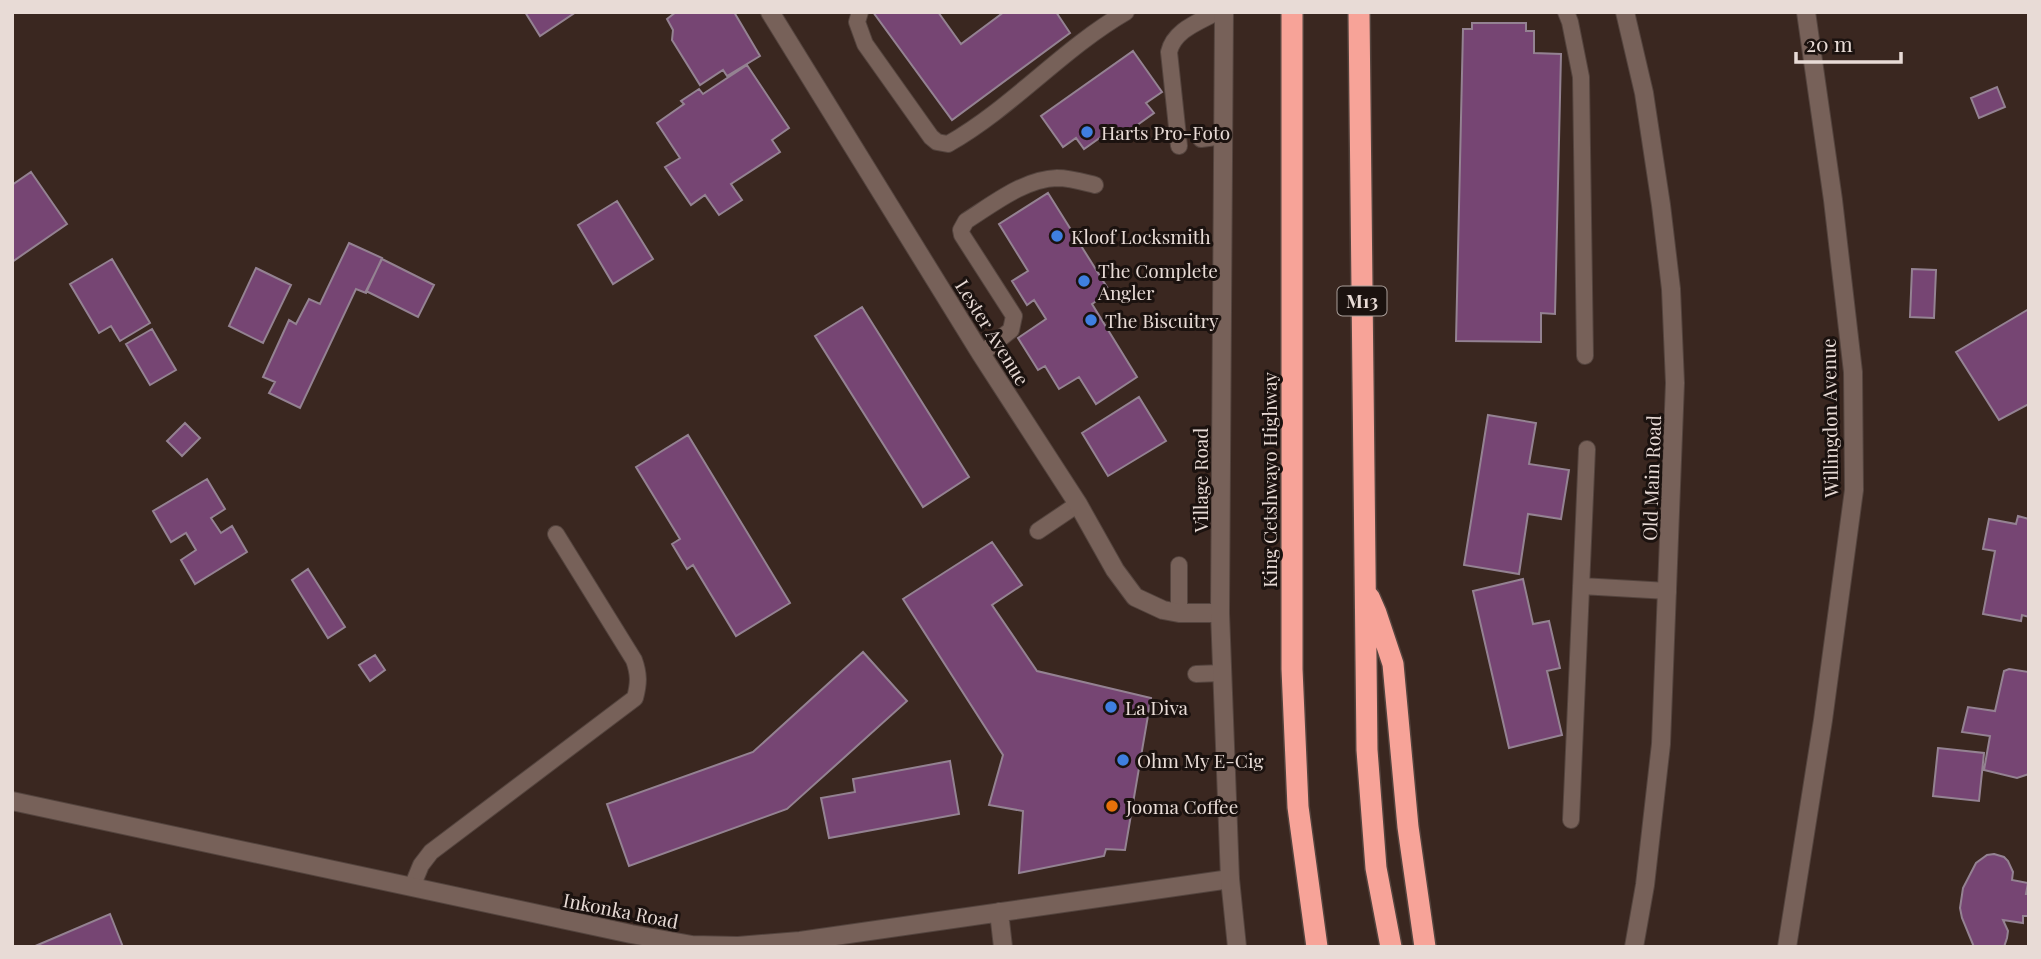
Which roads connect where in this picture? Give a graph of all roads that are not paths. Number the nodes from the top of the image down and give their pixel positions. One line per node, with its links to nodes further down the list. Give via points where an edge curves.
1 (770, 12): 15 (street, Lester Avenue)
2 (860, 12): 3 (lane, via 858,22 865,44 930,137 948,144 1010,101 1099,27)
3 (1126, 12)
4 (1217, 12): 13 (lane, via 1177,34 1171,44)
5 (1224, 12): 11 (street, Village Road)
6 (1292, 12): 37 (highway, King Cetshwayo Highway, via 1292,669 1298,807)
7 (1359, 12): 23 (highway, M13)
8 (1566, 12): 16 (lane, via 1581,77)
9 (1625, 12): 24 (street, Old Main Road, via 1644,93 1671,289 1675,383)
10 (1806, 12): 42 (street, Willingdon Avenue, via 1853,372 1854,490)
11 (1223, 136): 12 (lane); 26 (street, Village Road)
12 (1200, 139)
13 (1180, 146)
14 (1096, 186): 15 (lane, via 1072,179 1041,180 1004,196 966,221 962,235 1014,316 1010,330)
15 (981, 354): 18 (street, Lester Avenue)
16 (1585, 356)
17 (1587, 449): 22 (lane)
18 (1078, 503): 19 (lane); 25 (street, Lester Avenue, via 1135,597)
19 (1038, 531)
20 (556, 534): 33 (lane, via 634,660 639,684 635,698 431,852)
21 (1179, 565): 25 (lane)
22 (1581, 586): 24 (lane); 30 (lane)
23 (1364, 589): 32 (highway, M13, via 1393,664); 38 (highway, M13, via 1367,750 1376,868)
24 (1668, 591): 41 (street, Old Main Road, via 1661,744)
25 (1179, 613): 26 (street, Lester Avenue)
26 (1220, 613): 27 (street, Village Road)
27 (1222, 673): 28 (lane); 31 (street, Village Road)
28 (1195, 674)
29 (12, 801): 33 (street, Inkonka Road)
30 (1571, 820)
31 (1230, 878): 34 (street, Inkonka Road); 36 (street, Village Road)
32 (1415, 883): 39 (highway, M13); 40 (highway)
33 (412, 887): 34 (street, Inkonka Road, via 692,945 800,941)
34 (999, 912): 35 (street)
35 (1003, 947)
36 (1237, 947)
37 (1317, 947)
38 (1391, 947)
39 (1425, 947)
40 (1433, 947)
41 (1634, 947)
42 (1787, 947)

